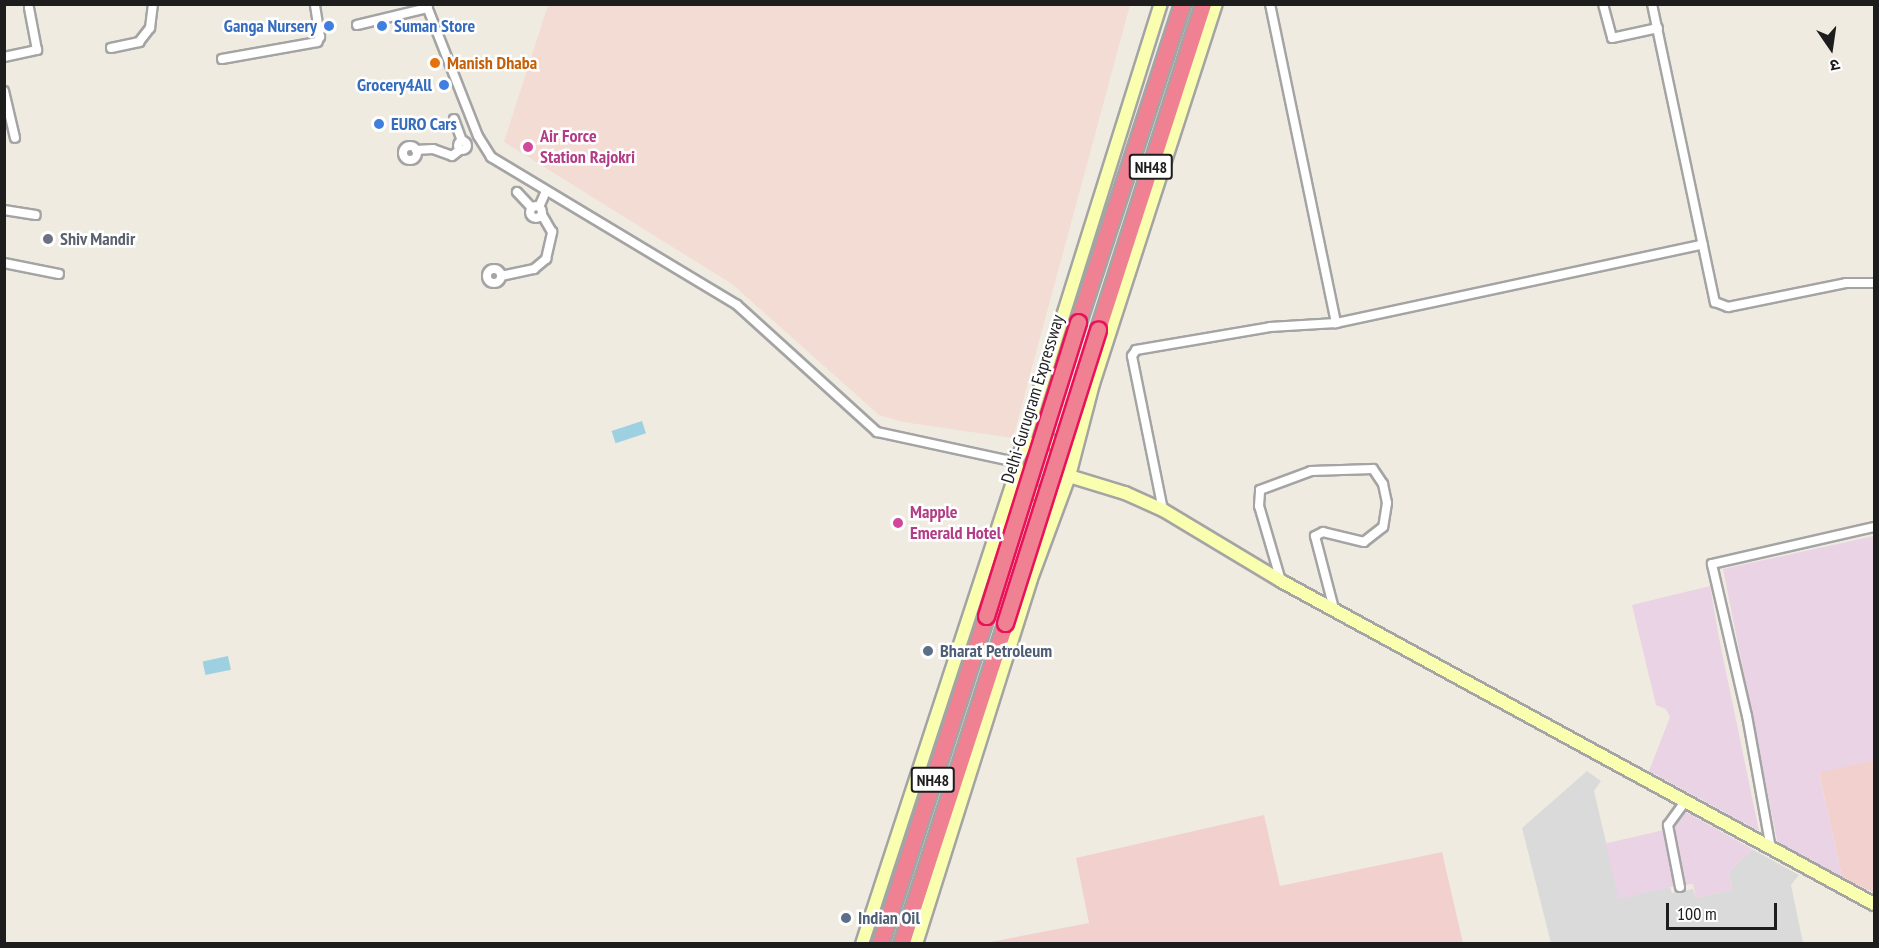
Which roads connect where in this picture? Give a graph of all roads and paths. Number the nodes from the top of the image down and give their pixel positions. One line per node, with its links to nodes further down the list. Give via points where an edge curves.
1 (153, 4): 14 (street, via 150,28 139,42)
2 (315, 4): 16 (street, via 320,38 317,42)
3 (1161, 4): 34 (main road)
4 (1182, 4): 49 (highway, Delhi-Gurugram Expressway / NH48, bridge)
5 (1203, 4): 50 (highway, NH48, bridge)
6 (1216, 4): 35 (main road)
7 (1270, 4): 33 (street)
8 (1603, 4): 13 (street, via 1612,38)
9 (1652, 4): 13 (street)
10 (427, 6): 12 (street); 21 (street)
11 (29, 8): 15 (street, via 37,50)
12 (357, 25)
13 (1658, 28): 28 (street)
14 (111, 48)
15 (4, 57)
16 (222, 59)
17 (4, 92): 19 (street)
18 (454, 119): 20 (street)
19 (15, 138)
20 (463, 145): 21 (street); 22 (street, via 452,156 433,149)
21 (483, 148): 23 (street)
22 (416, 150)
23 (546, 191): 26 (street); 36 (street, via 738,305 877,432)
24 (517, 192): 26 (street)
25 (4, 210): 27 (street)
26 (538, 210): 31 (street, via 552,232 546,259 534,268)
27 (36, 215)
28 (1703, 244): 32 (street, via 1713,296 1721,306 1854,281); 33 (street)
29 (4, 263): 30 (street)
30 (59, 274)
31 (501, 276)
32 (1875, 283)
33 (1336, 322): 38 (street, via 1254,329 1140,347 1133,352)
34 (1045, 374): 35 (main road, via 1072,389 1086,390); 36 (main road)
35 (1093, 384): 37 (main road)
36 (1017, 463): 37 (main road, via 1025,488 1035,493 1055,492); 37 (main road, via 1030,443 1051,441 1061,447); 40 (main road)
37 (1068, 475): 38 (main road); 41 (main road)
38 (1163, 510): 42 (main road)
39 (1875, 527): 45 (street, via 1712,564 1747,716)
40 (987, 561): 41 (main road, via 998,552 1017,551 1030,565); 48 (main road)
41 (1032, 579): 51 (main road)
42 (1281, 581): 43 (main road); 43 (street, via 1258,501 1260,490 1311,471 1373,469 1383,484 1387,503 1383,527 1364,542 1323,532 1315,536)
43 (1334, 609): 44 (main road, via 1581,741)
44 (1685, 802): 45 (main road); 46 (street, via 1668,825)
45 (1771, 849): 47 (main road)
46 (1680, 887)
47 (1875, 904)
48 (861, 944)
49 (880, 944)
50 (901, 944)
51 (916, 944)

